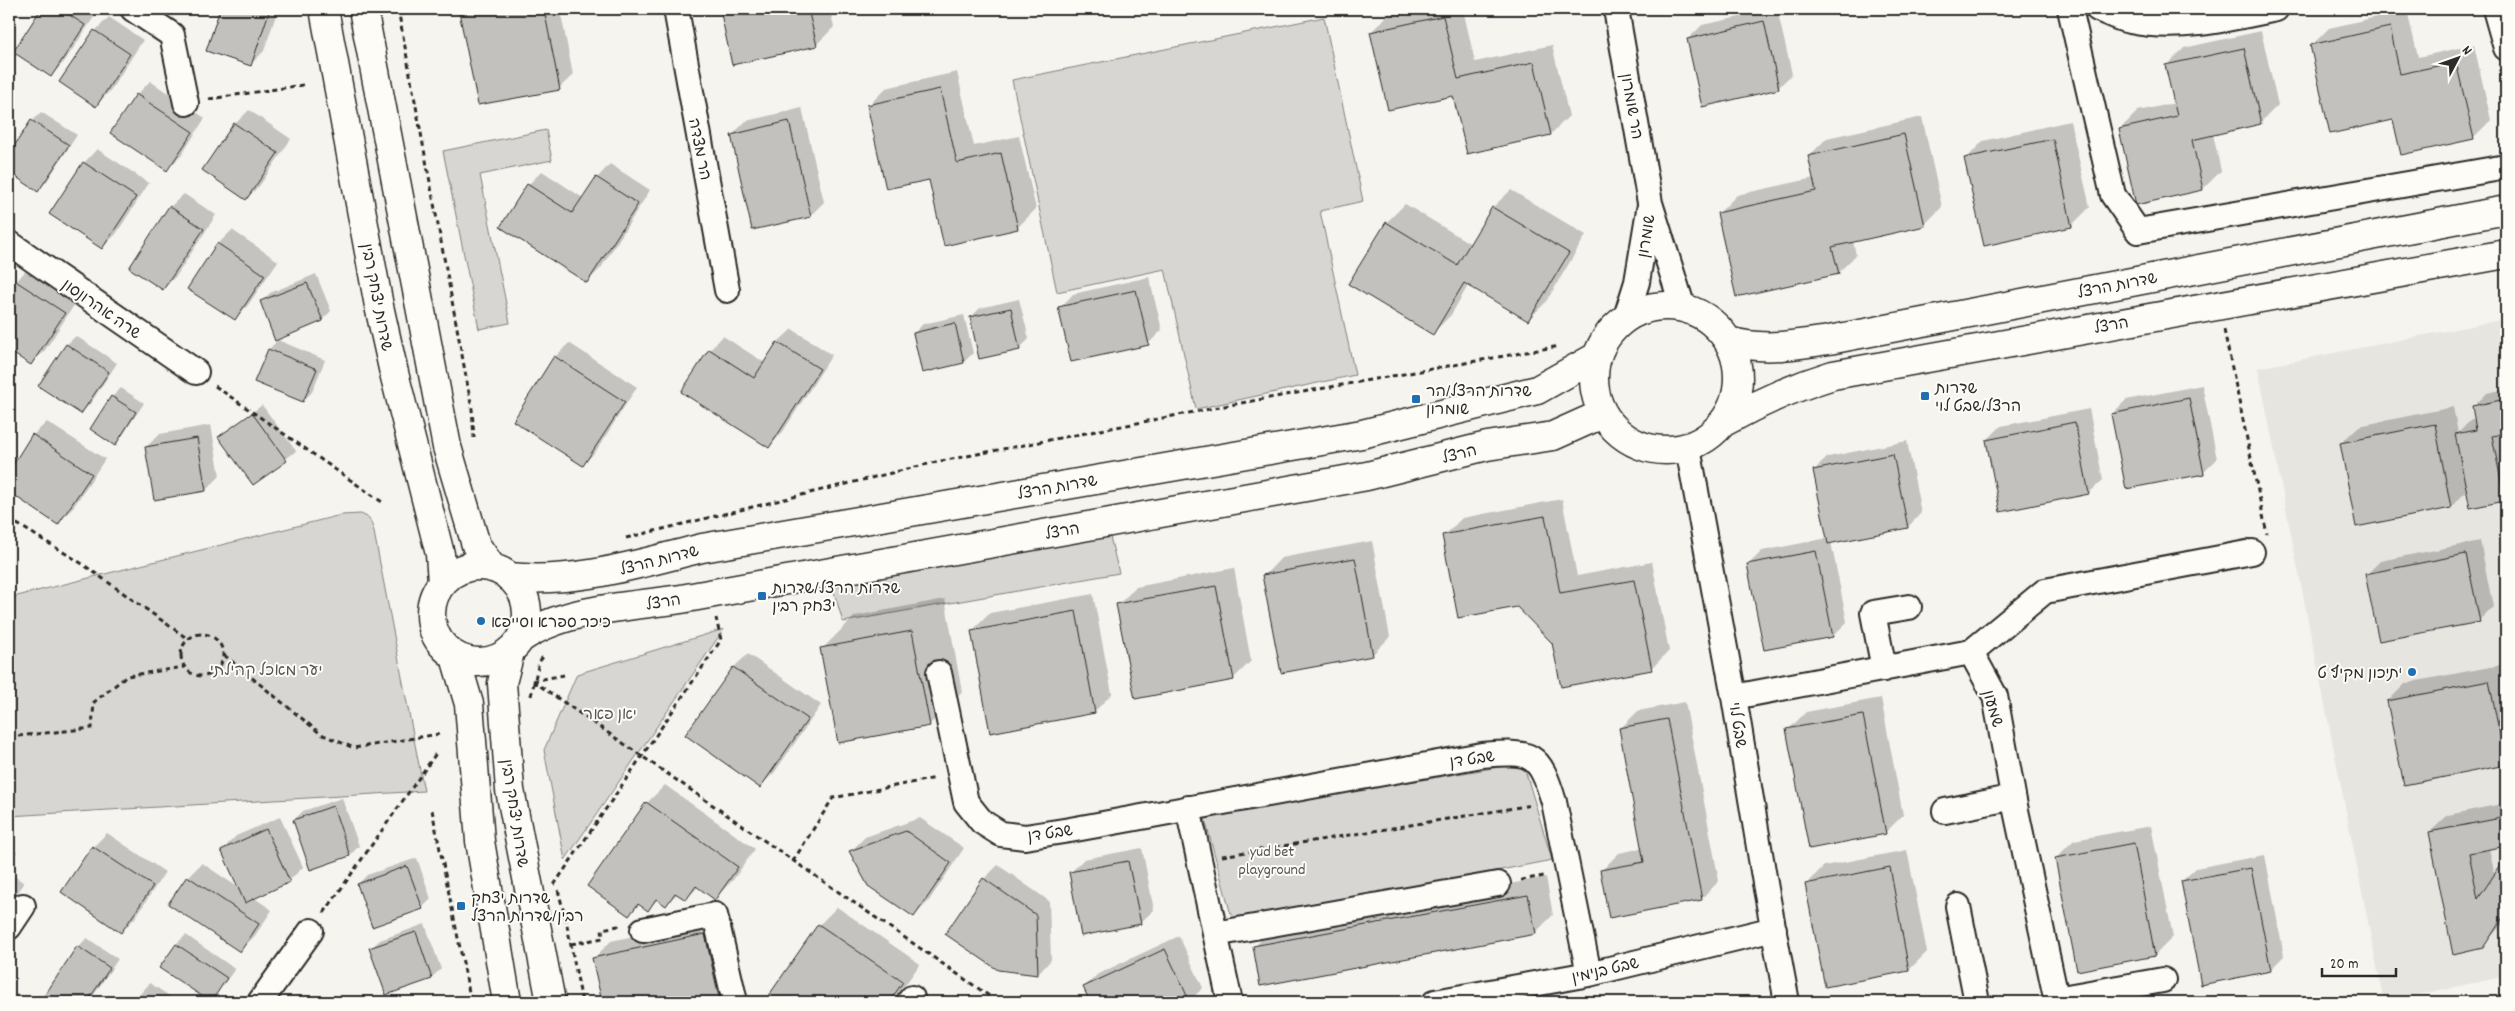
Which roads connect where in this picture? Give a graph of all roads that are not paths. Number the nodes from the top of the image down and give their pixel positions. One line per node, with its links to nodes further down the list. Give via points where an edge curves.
1 (133, 9): 11 (street, via 172,35)
2 (324, 9): 28 (main road, שדרות יצחק רבין, via 379,306 440,554)
3 (363, 9): 27 (main road, via 447,447 476,545)
4 (676, 9): 17 (street, הר מצדה)
5 (1616, 9): 13 (street, הר שומרון)
6 (2070, 9): 12 (street, via 2113,195 2138,231)
7 (2098, 9): 8 (street, via 2129,21 2175,26 2228,20)
8 (2276, 9)
9 (2496, 9): 10 (street)
10 (2506, 48)
11 (186, 103)
12 (2506, 167)
13 (1650, 203): 18 (street, שומרון); 19 (street, שומרון, via 1637,282)
14 (2506, 210): 20 (main road, שדרות הרצל, via 1829,340 1769,348)
15 (9, 243): 22 (street, שרה אהרונסון)
16 (2506, 254): 24 (main road, הרצל, via 1833,375 1787,390)
17 (727, 290)
18 (1683, 308): 19 (main road, שדרות הרצל, via 1663,306 1644,309); 20 (main road, שדרות הרצל, via 1716,326)
19 (1626, 317): 21 (main road, שדרות הרצל)
20 (1728, 341): 24 (main road, שדרות הרצל, via 1736,361 1738,382 1734,403)
21 (1601, 348): 23 (main road, שדרות הרצל, via 1593,376 1595,396); 27 (main road, שדרות הרצל, via 1537,390 1362,434 702,548 602,573 548,580)
22 (196, 372)
23 (1602, 414): 25 (main road, שדרות הרצל, via 1614,430 1630,442 1668,451); 30 (main road, הרצל, via 1553,436 1487,446 1367,476 570,616 536,628)
24 (1724, 422): 25 (main road, שדרות הרצל, via 1708,438)
25 (1688, 448): 35 (street, שבט לוי)
26 (2260, 546): 31 (street, via 2045,591)
27 (500, 572): 28 (main road, via 479,566 465,568); 30 (main road, via 518,586 527,613 526,626)
28 (442, 582): 32 (main road, via 432,603 430,618 441,644)
29 (1909, 607): 33 (street, via 1873,613)
30 (515, 646): 32 (main road, via 497,659 483,663); 52 (main road, שדרות יצחק רבין, via 502,683 510,790)
31 (1971, 652): 33 (street); 36 (street, שמעון, via 1994,696)
32 (455, 657): 51 (main road, via 469,704 480,841)
33 (1884, 669): 35 (street)
34 (939, 673): 37 (street, שבט דן, via 966,802 982,822 1001,834 1025,837)
35 (1734, 696): 43 (street, שבט לוי)
36 (2014, 801): 38 (street); 49 (street, שמעון)
37 (1188, 808): 46 (street); 47 (street, שבט דן, via 1482,755 1527,755 1538,762 1554,802)
38 (1945, 811)
39 (1498, 884): 46 (street)
40 (23, 906): 42 (street)
41 (1958, 906): 57 (street)
42 (9, 927)
43 (1774, 929): 47 (street, שבט בנימין); 56 (street, שבט לוי)
44 (643, 930): 53 (street, via 715,915)
45 (311, 931): 50 (street)
46 (1215, 934): 54 (street)
47 (1589, 974): 55 (street, שבט בנימין)
48 (2163, 980): 49 (street)
49 (2057, 1000)
50 (260, 1002)
51 (507, 1002)
52 (551, 1002)
53 (735, 1002)
54 (1230, 1002)
55 (1435, 1002)
56 (1788, 1002)
57 (1977, 1002)

